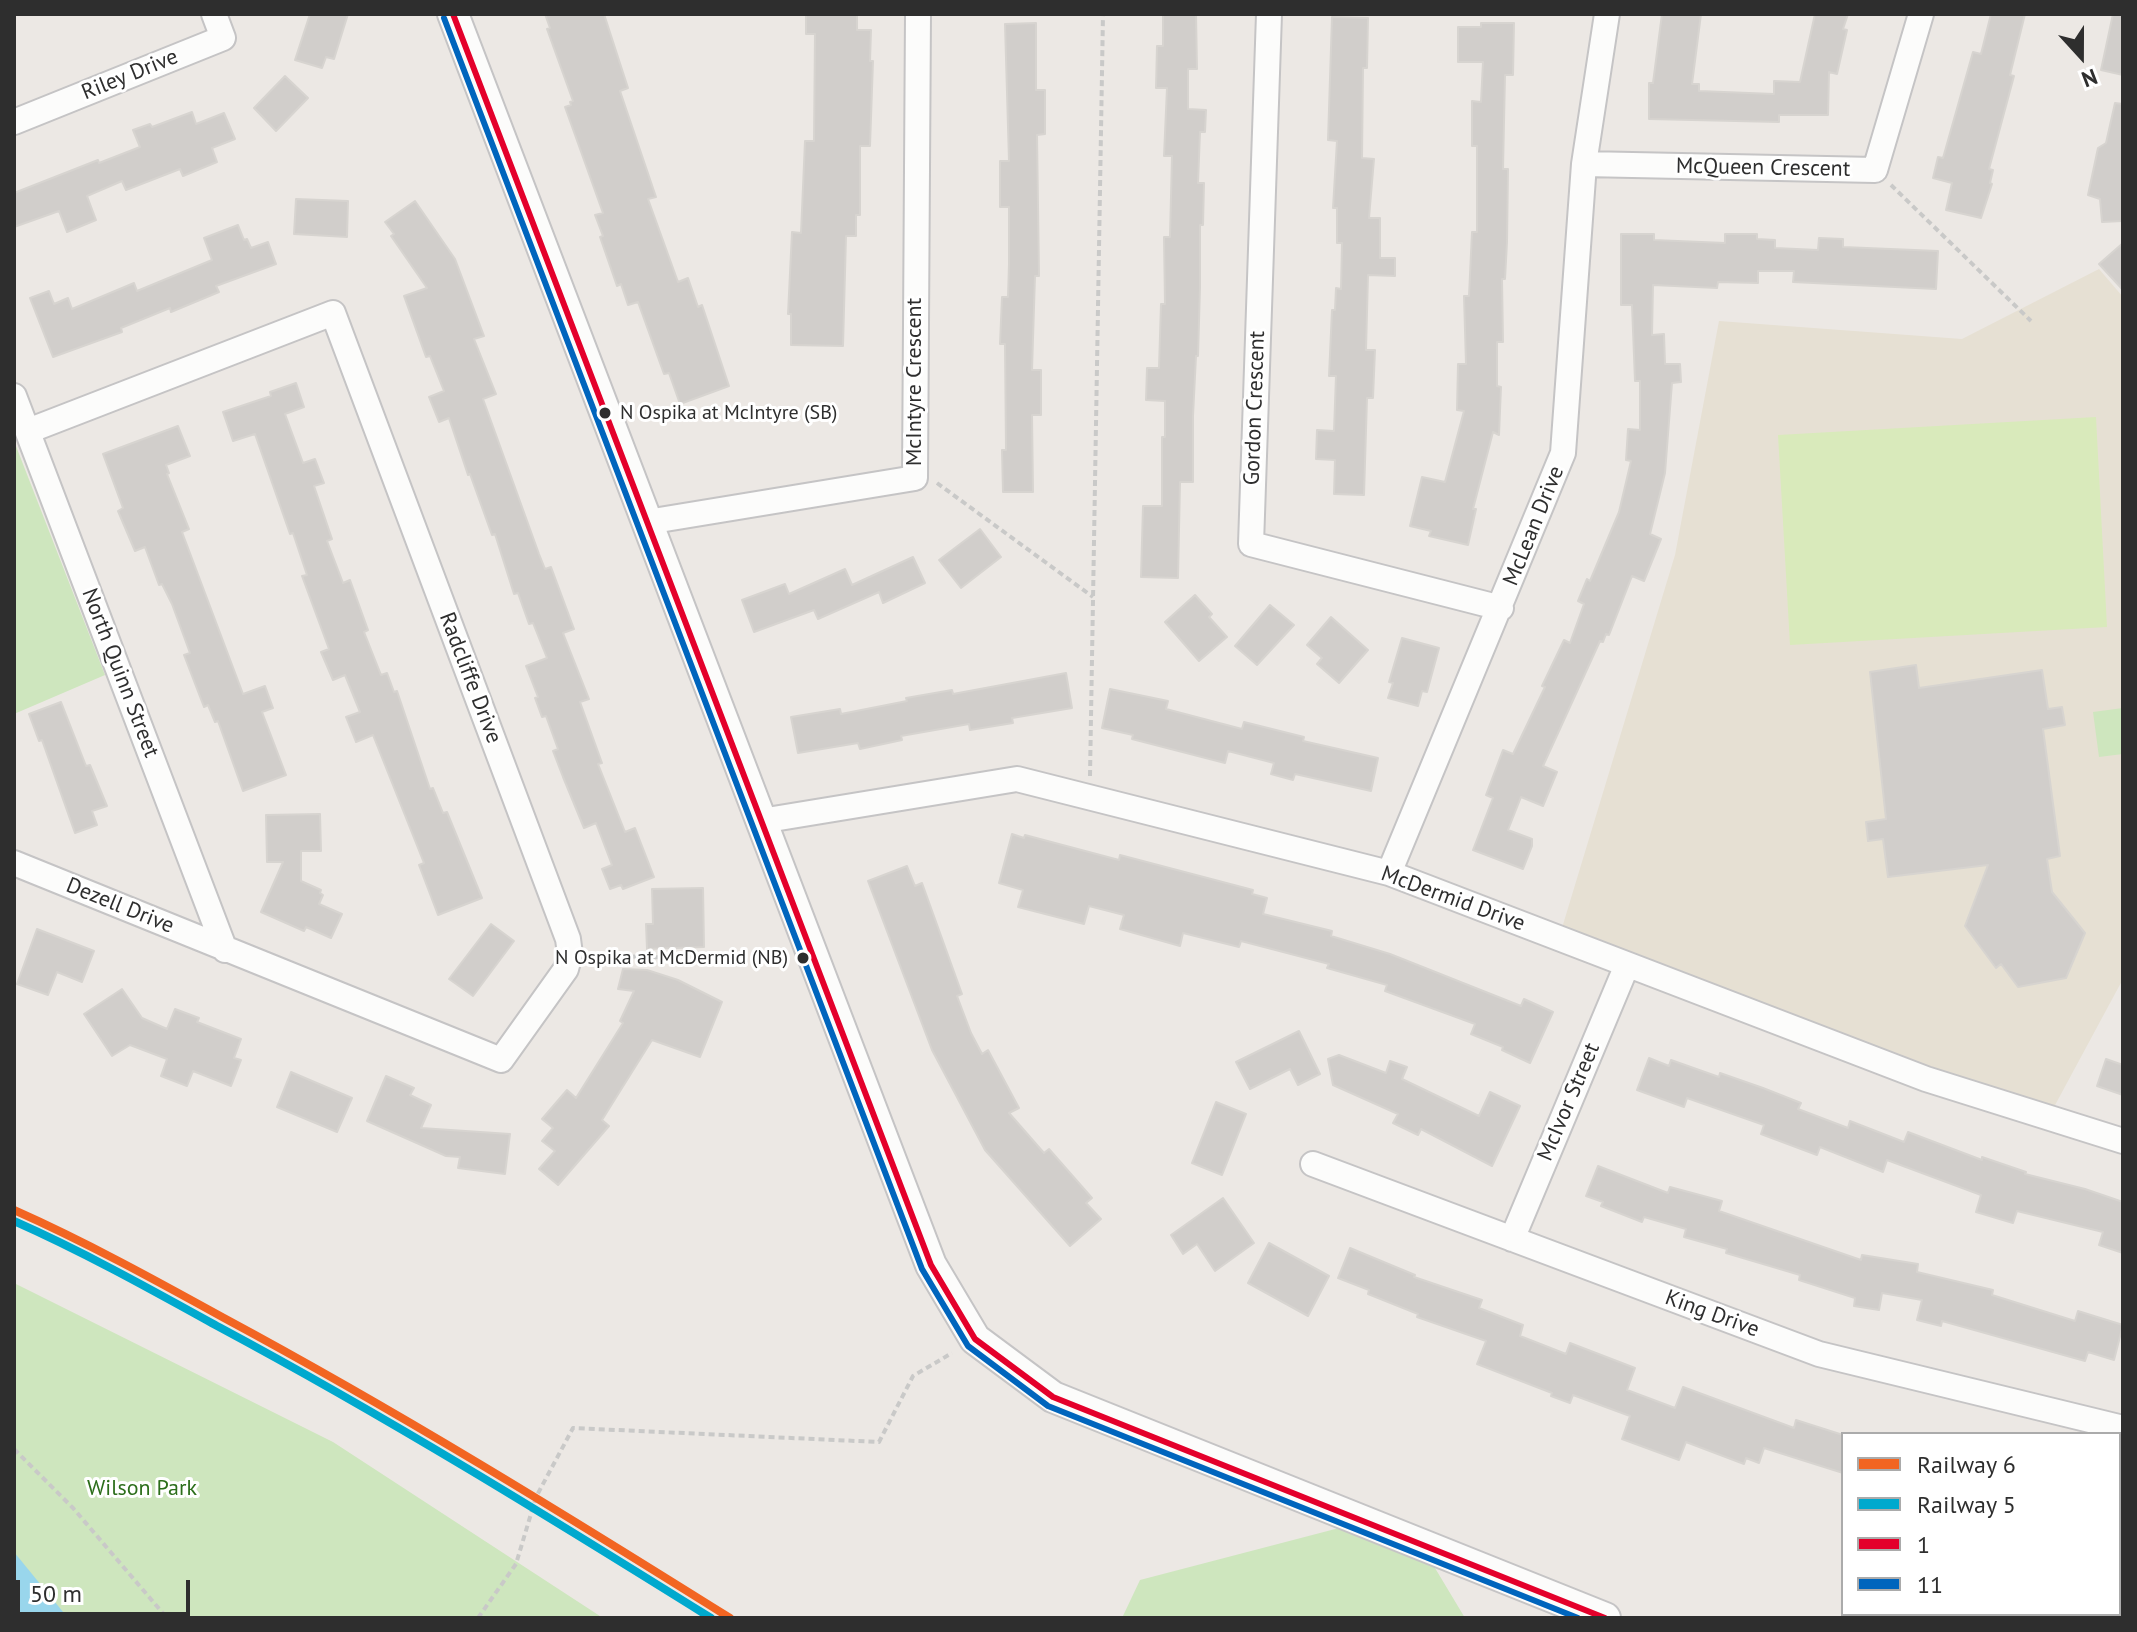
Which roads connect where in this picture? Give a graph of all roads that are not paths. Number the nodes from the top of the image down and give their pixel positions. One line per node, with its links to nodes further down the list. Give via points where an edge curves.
1 (214, 14): 7 (street, Riley Drive, via 223,38)
2 (453, 14): 11 (street)
3 (918, 14): 11 (street, McIntyre Crescent, via 915,478)
4 (1269, 14): 12 (street, Gordon Crescent, via 1251,544)
5 (1607, 14): 8 (street, McLean Drive)
6 (1921, 14): 8 (street, McQueen Crescent, via 1875,170)
7 (14, 122)
8 (1584, 164): 12 (street, McLean Drive, via 1563,453)
9 (14, 396): 10 (street, North Quinn Street)
10 (28, 431): 16 (street, North Quinn Street); 16 (street, Radcliffe Drive, via 333,313 570,954 566,969 501,1060)
11 (647, 522): 13 (street)
12 (1501, 608): 15 (street, McLean Drive)
13 (761, 821): 15 (street, McDermid Drive, via 1017,779); 22 (street, via 931,1265 975,1339 1053,1397)
14 (14, 863): 16 (street, Dezell Drive)
15 (1389, 873): 17 (street, McDermid Drive)
16 (225, 950)
17 (1627, 965): 18 (street, McDermid Drive, via 1926,1079); 20 (street, McIvor Street)
18 (2123, 1141)
19 (1313, 1164): 20 (street, King Drive)
20 (1512, 1239): 21 (street, King Drive, via 1819,1354)
21 (2123, 1428)
22 (1605, 1618)

